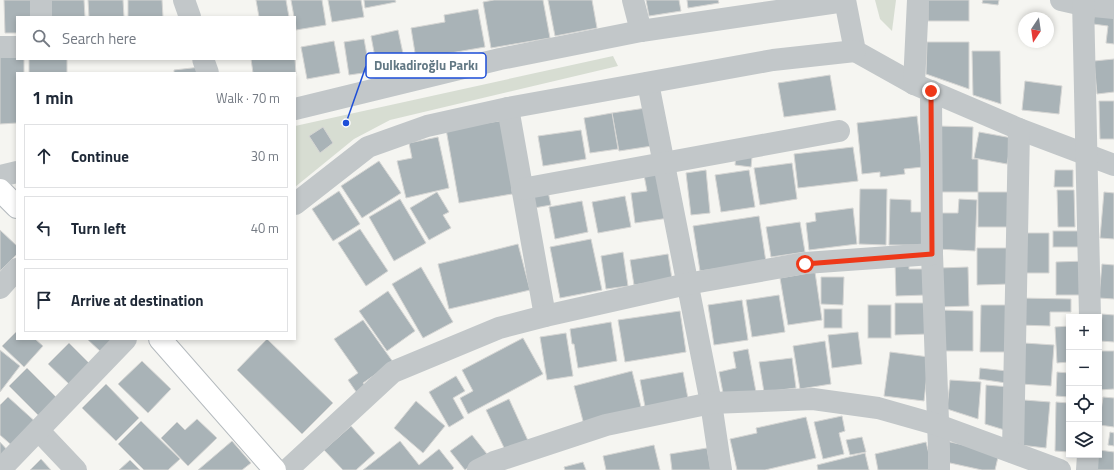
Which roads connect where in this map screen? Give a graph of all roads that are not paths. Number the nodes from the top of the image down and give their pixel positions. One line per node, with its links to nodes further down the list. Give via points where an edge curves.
1 (41, 0): 9 (street)
2 (184, 0): 10 (street)
3 (633, 0): 11 (street)
4 (845, 0): 11 (street); 14 (street)
5 (918, 0): 18 (street)
6 (1061, 0): 7 (street)
7 (1083, 2): 8 (street); 23 (street)
8 (1114, 8)
9 (41, 16)
10 (190, 16)
11 (641, 31): 20 (street, via 500,59)
12 (0, 47): 13 (street)
13 (16, 47)
14 (855, 50): 17 (street, via 773,60); 18 (street)
15 (203, 60): 16 (street)
16 (208, 72)
17 (648, 83): 19 (street); 24 (street)
18 (922, 87): 21 (street); 32 (street)
19 (508, 108): 28 (street); 30 (street, via 427,126 368,147)
20 (296, 109)
21 (1019, 129): 23 (street); 43 (street)
22 (839, 131): 24 (street)
23 (1085, 155): 25 (street); 36 (street)
24 (663, 162): 28 (street); 34 (street)
25 (1114, 165)
26 (16, 172): 27 (street)
27 (0, 176)
28 (522, 189): 37 (street)
29 (0, 190): 31 (main road)
30 (296, 203)
31 (16, 206)
32 (932, 254): 34 (street, via 805,264); 41 (street)
33 (16, 270): 35 (street)
34 (688, 284): 37 (street); 40 (street)
35 (0, 288)
36 (1090, 314)
37 (545, 316): 48 (street, via 499,328 393,372)
38 (125, 340): 42 (street)
39 (162, 340): 47 (main road)
40 (711, 403): 41 (street, via 813,399 878,408); 49 (street, via 606,426 494,462); 50 (street)
41 (938, 425): 43 (street); 51 (street)
42 (39, 431): 45 (street); 46 (street)
43 (1013, 452): 52 (street)
44 (1088, 458): 53 (street)
45 (0, 470)
46 (76, 470)
47 (275, 470)
48 (287, 470)
49 (478, 470)
50 (721, 470)
51 (939, 470)
52 (1060, 470)
53 (1087, 470)

